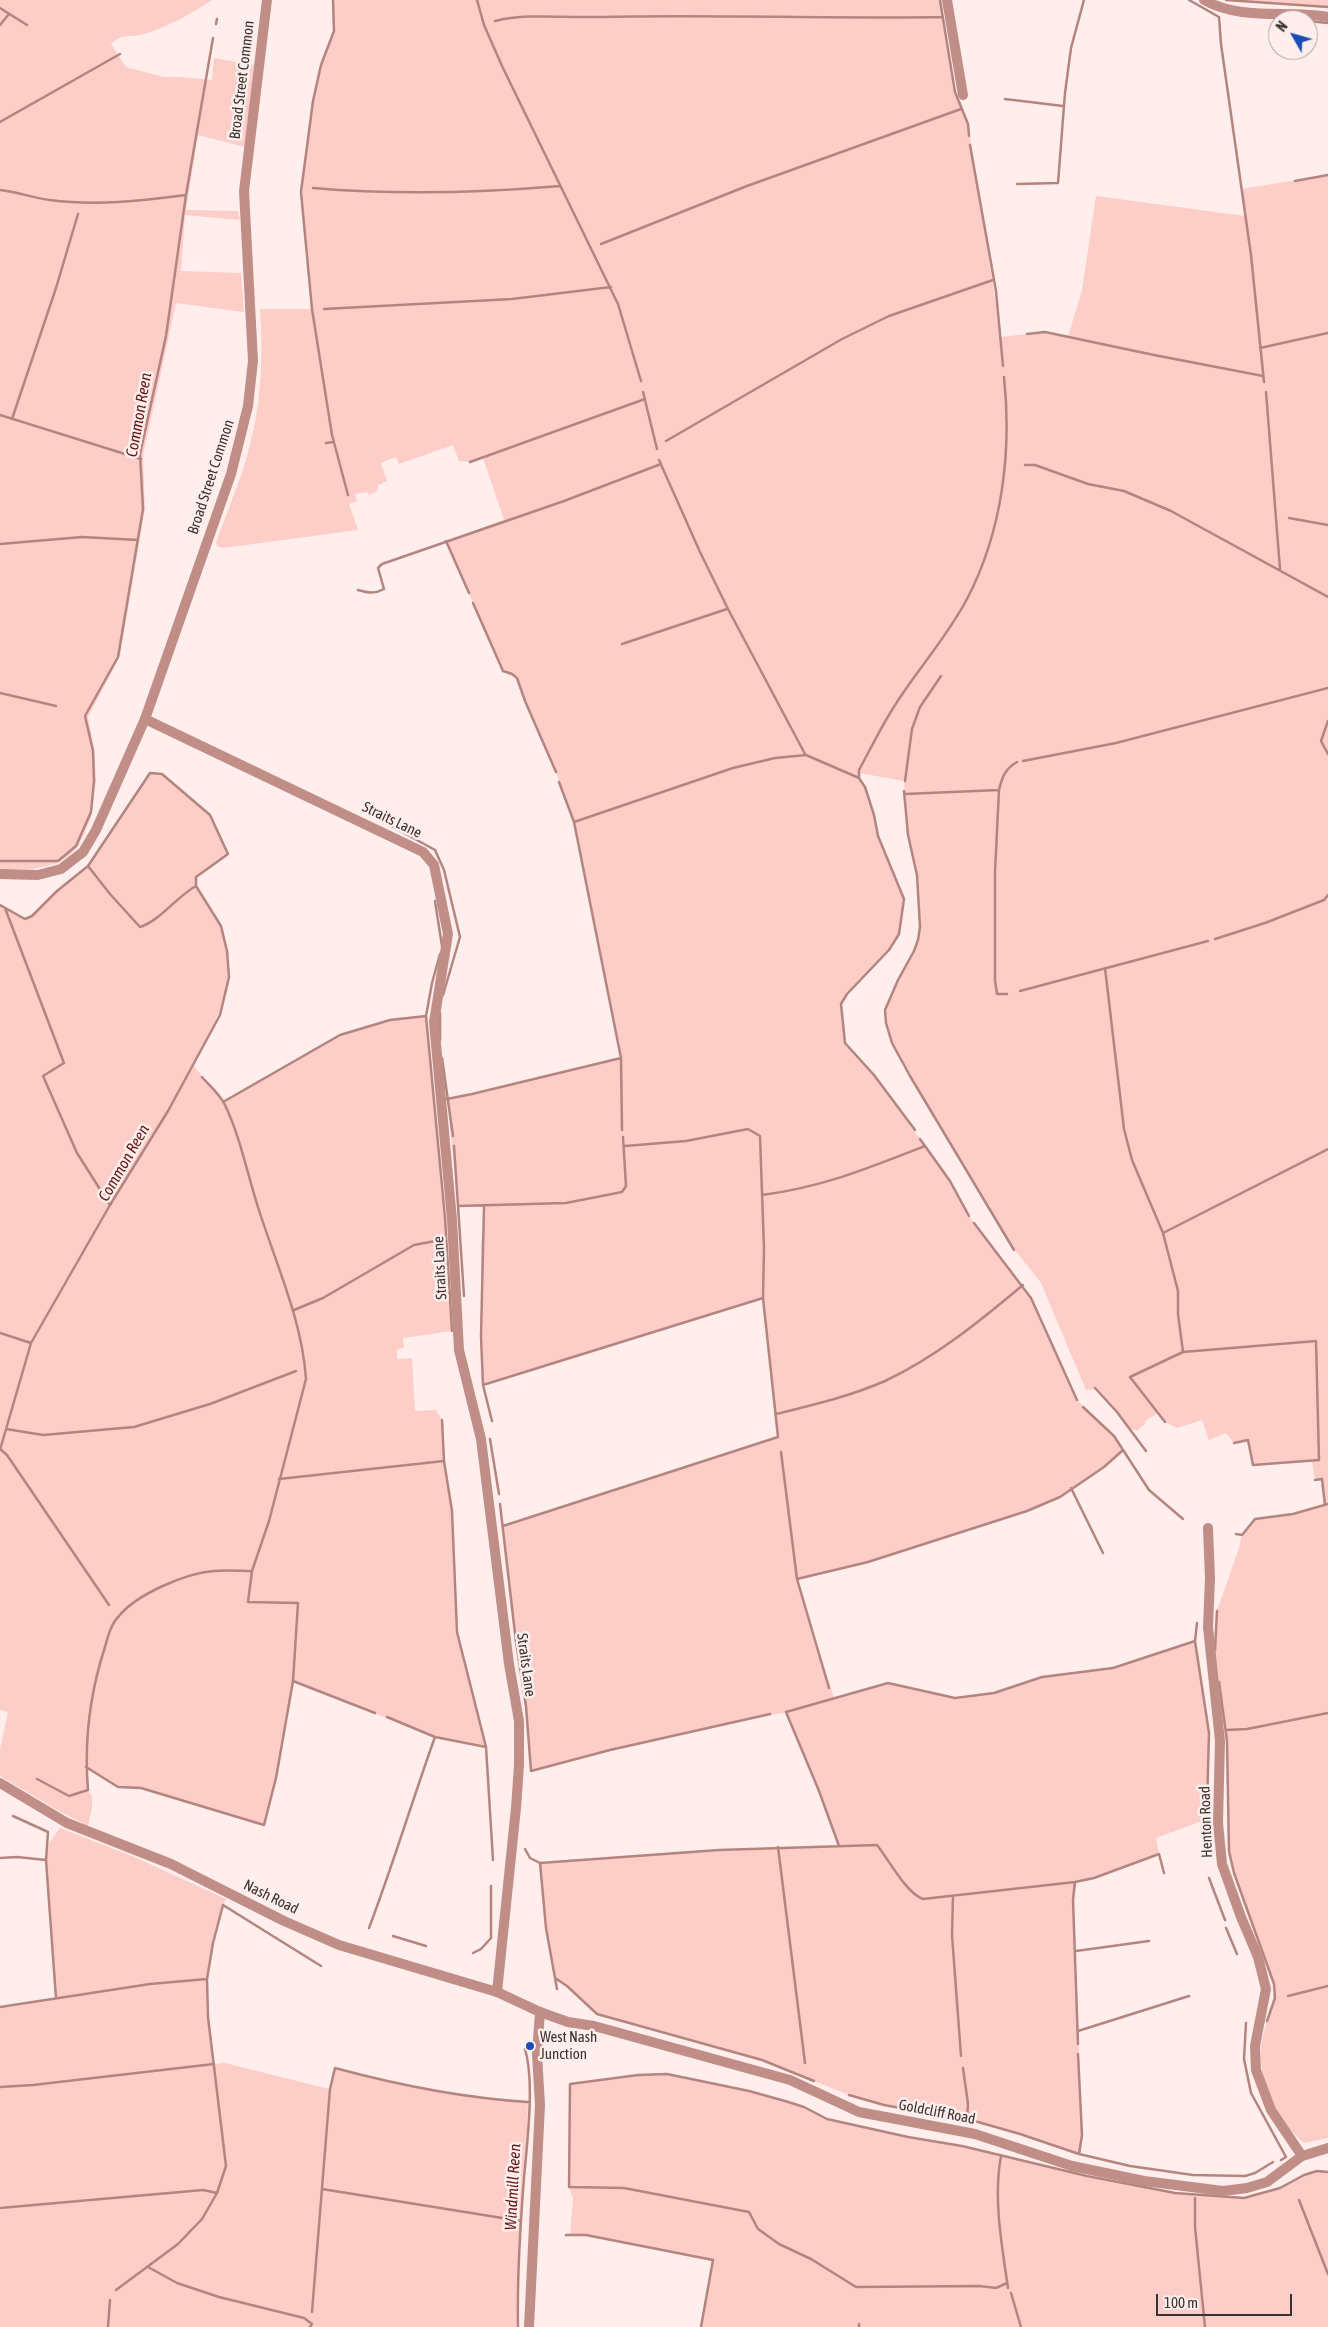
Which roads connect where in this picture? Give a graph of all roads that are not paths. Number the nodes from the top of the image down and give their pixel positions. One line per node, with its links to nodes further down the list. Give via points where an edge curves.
1 (267, 0): 6 (street, Broad Street Common, via 244,191 253,361 248,406 231,474)
2 (947, 0): 5 (street)
3 (1204, 0): 4 (street, via 1236,12)
4 (1328, 17)
5 (963, 95)
6 (145, 719): 7 (street, Broad Street Common, via 83,852 61,869 38,875); 10 (street, Straits Lane, via 423,852 434,866 448,934 434,1022 452,1220 459,1350 481,1439 519,1721 516,1808)
7 (0, 874)
8 (1208, 1528): 13 (street, Henton Road, via 1209,1655 1220,1741 1218,1823 1222,1864 1258,1957 1266,1989 1255,2046 1256,2070 1271,2110)
9 (0, 1783): 10 (street, Nash Road, via 67,1823 171,1864 339,1945)
10 (497, 1992): 11 (street, Nash Road)
11 (540, 2012): 13 (street, Goldcliff Road, via 790,2080 859,2112 975,2134 1072,2166 1144,2181 1223,2190 1247,2188 1267,2182); 14 (street, via 537,2054 540,2105)
12 (1328, 2148): 13 (street, Goldcliff Road)
13 (1302, 2156)
14 (529, 2327)

